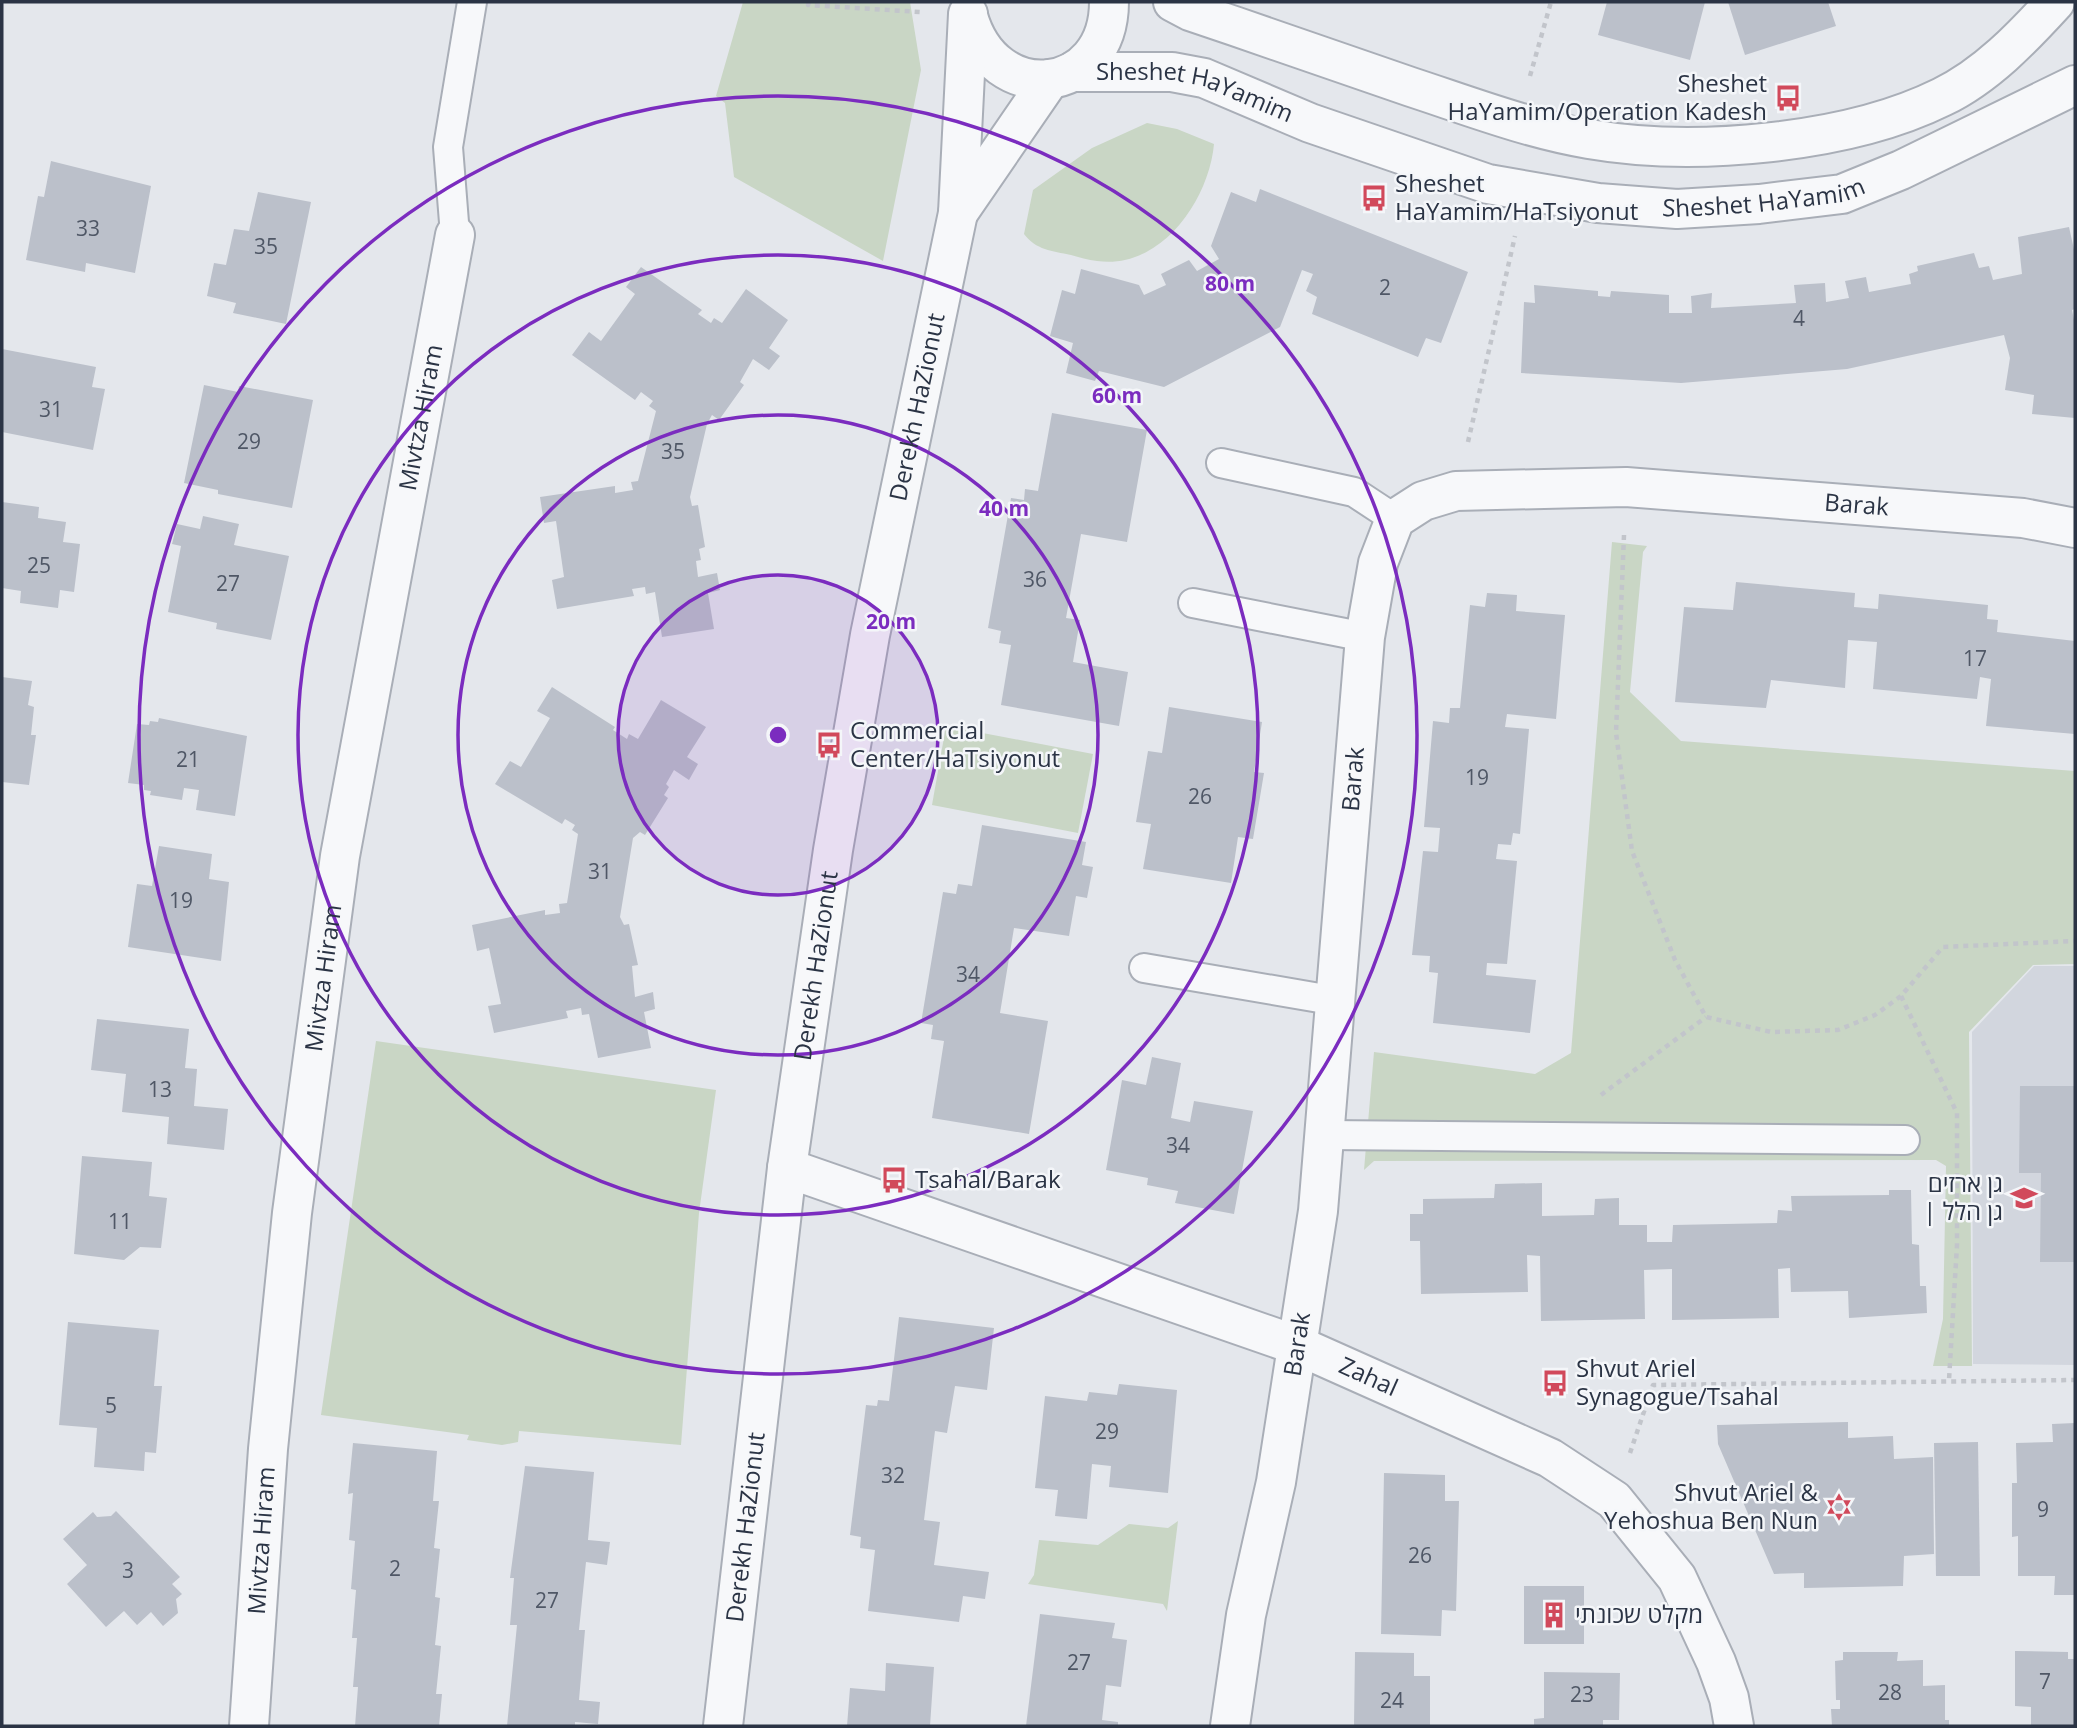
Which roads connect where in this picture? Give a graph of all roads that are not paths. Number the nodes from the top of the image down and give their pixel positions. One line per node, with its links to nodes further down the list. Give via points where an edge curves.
1 (472, 2): 9 (lane, via 449,147)
2 (1109, 2): 6 (street, Derekh HaZionut, via 1103,40 1090,58)
3 (1173, 2): 4 (street, Sheshet HaYamim, via 1475,108 1543,127 1589,139 1708,146 1811,137 1875,124 1944,97 2024,36)
4 (2055, 2)
5 (968, 8): 6 (street, Sheshet HaYamim, via 981,47 1006,72 1028,79); 8 (street, Derekh HaZionut)
6 (1061, 75): 7 (street, Sheshet HaYamim, via 1172,72 1204,78 1310,122 1488,184 1598,203 1677,209 1842,194); 8 (street, Derekh HaZionut)
7 (2075, 85)
8 (958, 213): 19 (street, Derekh HaZionut, via 870,635)
9 (455, 235): 21 (street, Mivtza Hiram, via 340,856 291,1226 268,1449)
10 (1221, 463): 11 (lane, via 1354,492)
11 (1395, 519): 12 (street, Barak, via 1423,501 1456,491 1626,487 2023,518); 14 (street, Barak, via 1378,563)
12 (2075, 528)
13 (1193, 603): 14 (lane)
14 (1365, 637): 16 (street, Barak)
15 (1144, 968): 16 (lane)
16 (1337, 1001): 17 (street, Barak)
17 (1326, 1135): 18 (lane); 20 (street, Barak)
18 (1905, 1140)
19 (786, 1168): 20 (street, Zahal); 22 (street, Derekh HaZionut)
20 (1299, 1346): 23 (street, Barak, via 1276,1482 1246,1615); 24 (street, Zahal, via 1550,1458 1614,1500 1677,1578 1716,1662)
21 (249, 1726)
22 (723, 1726)
23 (1230, 1726)
24 (1734, 1726)

